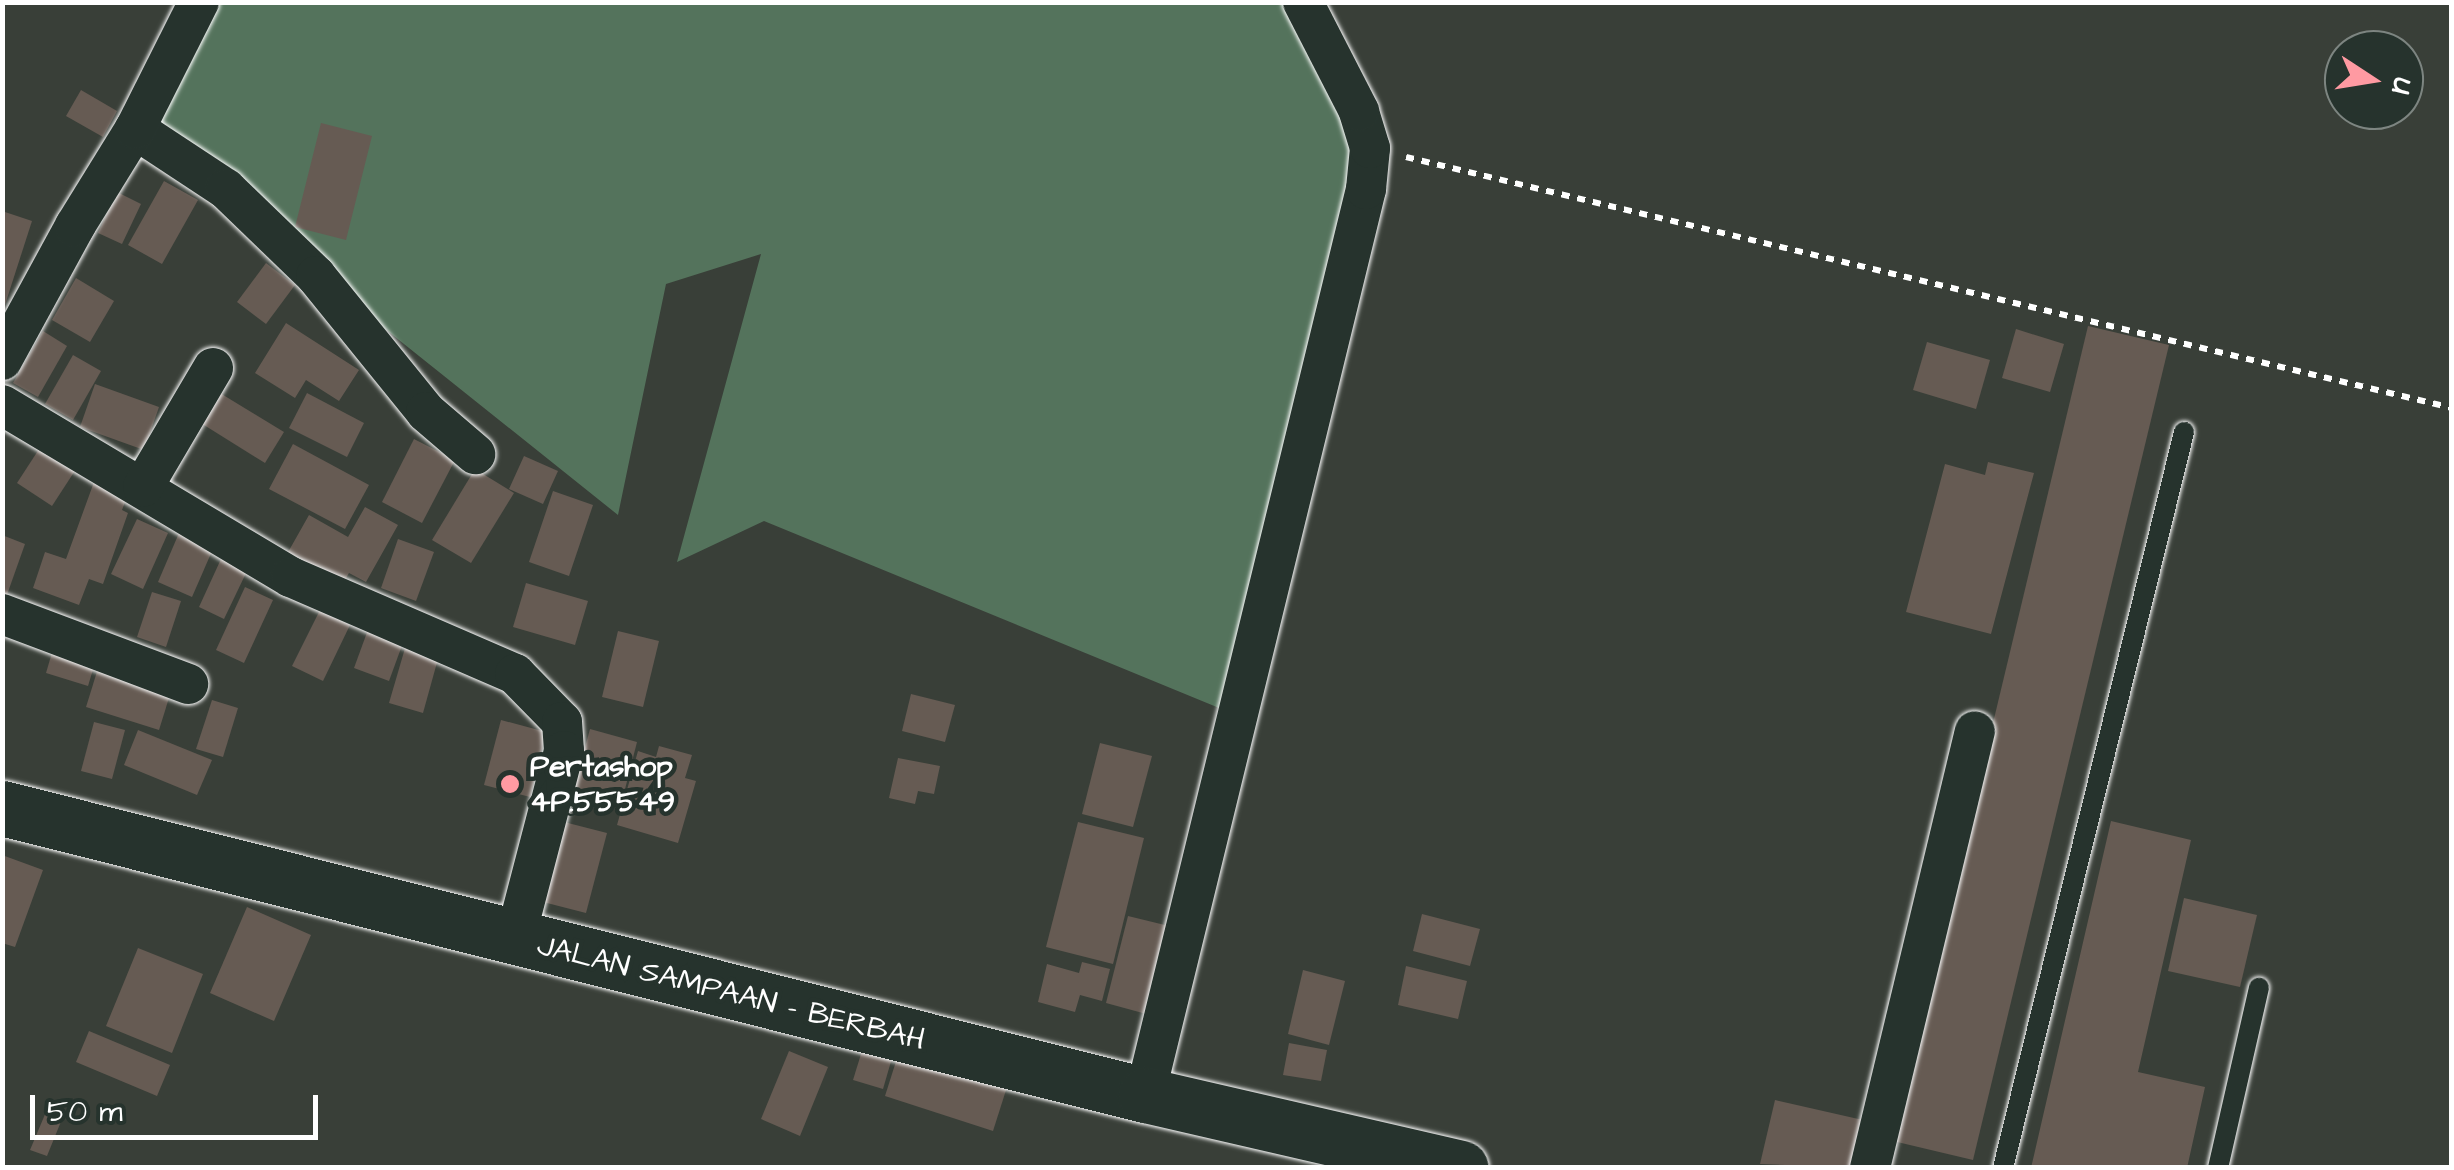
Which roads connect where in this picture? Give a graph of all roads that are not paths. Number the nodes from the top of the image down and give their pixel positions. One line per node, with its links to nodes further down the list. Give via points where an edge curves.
1 (199, 2): 3 (street)
2 (1302, 2): 16 (street, via 1359,111 1370,148 1366,189)
3 (135, 130): 4 (street); 8 (street, via 226,190 316,276 426,412)
4 (2, 360)
5 (213, 368): 9 (street)
6 (2, 404): 9 (street)
7 (2184, 432): 19 (lane)
8 (475, 454)
9 (143, 487): 14 (street, via 291,578 515,674 562,722 564,750)
10 (2, 614): 11 (street)
11 (188, 684)
12 (1975, 731): 18 (street)
13 (2, 808): 14 (main road, JALAN SAMPAAN - BERBAH)
14 (515, 939): 16 (main road, JALAN SAMPAAN - BERBAH)
15 (2259, 988): 20 (lane)
16 (1144, 1095): 17 (main road, JALAN SAMPAAN - BERBAH)
17 (1461, 1168)
18 (1870, 1168)
19 (2004, 1168)
20 (2218, 1168)

